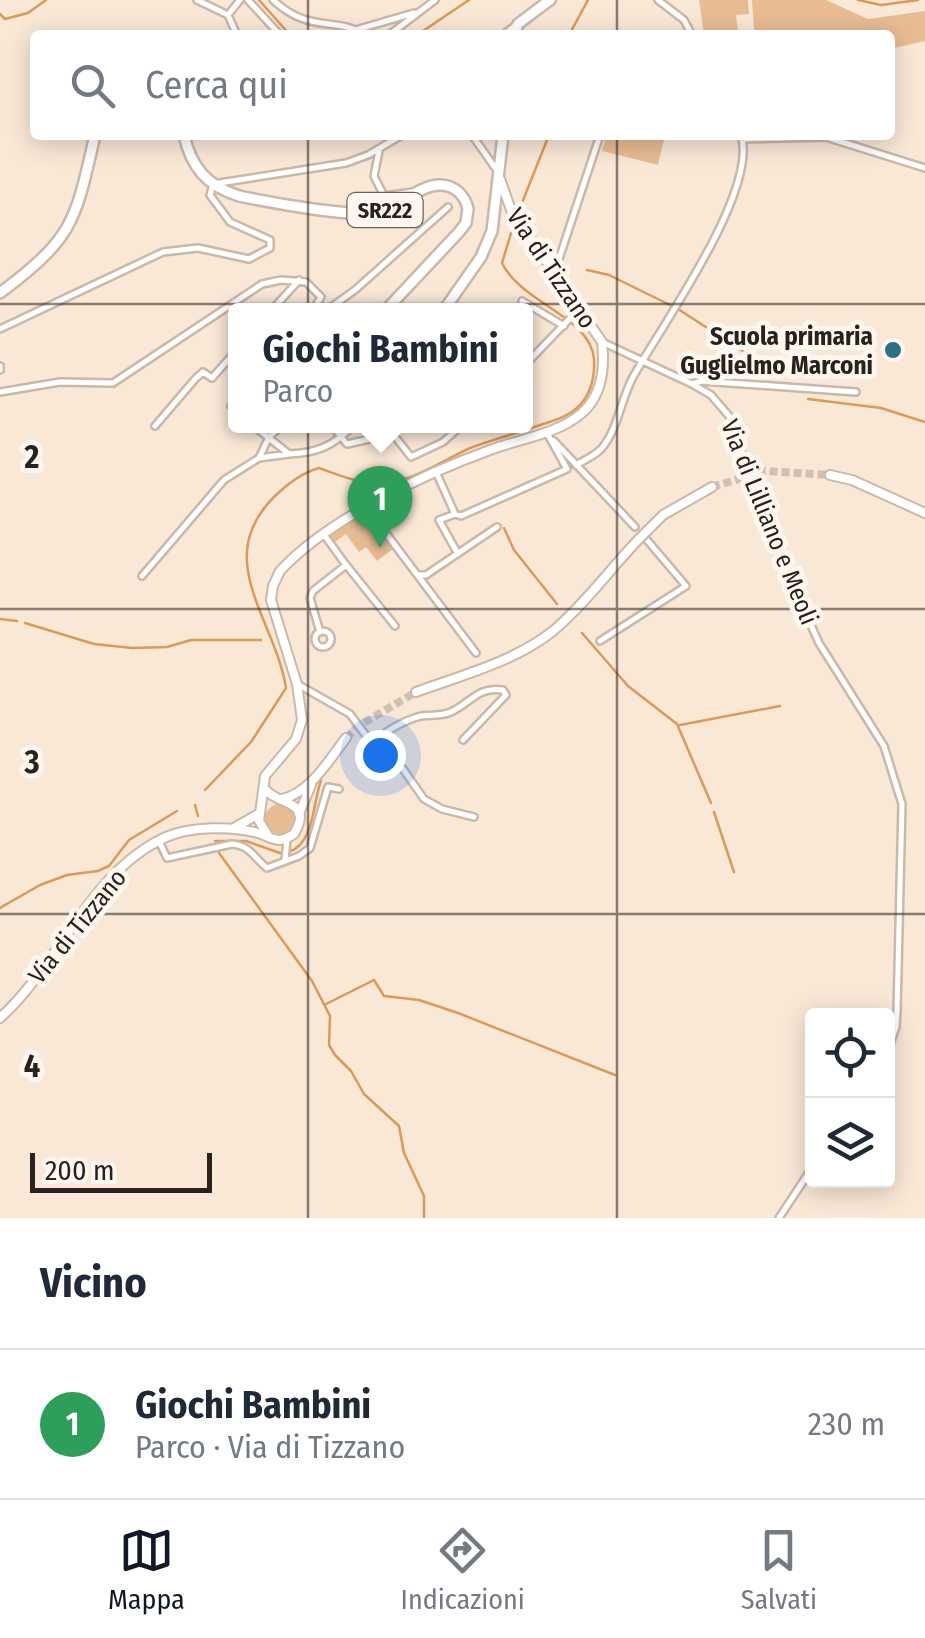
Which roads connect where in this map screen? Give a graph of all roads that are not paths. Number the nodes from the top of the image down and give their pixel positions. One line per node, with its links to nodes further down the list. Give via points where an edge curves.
1 (197, 0): 11 (street)
2 (240, 0): 11 (street)
3 (248, 0): 14 (street)
4 (274, 0): 9 (street)
5 (286, 0): 9 (street)
6 (435, 0): 10 (street)
7 (550, 0): 12 (main road)
8 (658, 0): 19 (street)
9 (287, 13): 15 (street)
10 (414, 14): 15 (street); 16 (street)
11 (228, 15): 13 (street)
12 (518, 24): 17 (street); 18 (main road)
13 (235, 30)
14 (275, 30)
15 (358, 30)
16 (395, 30)
17 (510, 30)
18 (516, 30)
19 (689, 30)
20 (94, 140): 36 (main road, via 68,228 40,262)
21 (186, 140): 31 (main road, via 193,163)
22 (394, 140): 28 (street)
23 (475, 140): 30 (street)
24 (503, 140): 30 (main road)
25 (598, 140): 34 (street)
26 (742, 140): 53 (street, via 737,194)
27 (836, 140): 29 (street)
28 (380, 148): 31 (street, via 346,163); 32 (street, via 374,176 384,196)
29 (925, 168)
30 (500, 177): 34 (main road, Via di Tizzano, via 510,210); 43 (main road, via 487,245)
31 (213, 184): 32 (main road, SR222, via 250,198 366,213); 49 (street, via 209,193 219,211 264,236 267,252 249,259 198,248 163,252)
32 (422, 191): 42 (main road, SR222, via 453,188 466,201 468,218)
33 (448, 207): 41 (street)
34 (555, 271): 47 (main road, Via di Tizzano)
35 (299, 280): 38 (street, via 250,290); 39 (street); 40 (street, via 321,297)
36 (0, 292)
37 (522, 301): 44 (street)
38 (231, 303)
39 (278, 303)
40 (317, 303)
41 (338, 303)
42 (393, 303)
43 (449, 303)
44 (525, 303)
45 (228, 305): 55 (street, via 114,383 60,382)
46 (533, 308): 48 (street)
47 (580, 308): 48 (street); 50 (main road, Via di Tizzano)
48 (564, 326): 51 (street)
49 (0, 330)
50 (602, 342): 53 (street, Via di Lilliano e Meoli); 64 (main road, Via di Tizzano, via 602,378 593,400)
51 (533, 357)
52 (228, 360): 57 (street, via 212,378 203,372 196,378)
53 (645, 360): 54 (street, Via di Lilliano e Meoli); 70 (street, via 602,449)
54 (692, 384): 56 (street); 108 (street, Via di Lilliano e Meoli, via 729,416 819,643 890,761 900,794 903,863)
55 (0, 392)
56 (856, 392)
57 (155, 426)
58 (264, 433): 65 (street)
59 (273, 433): 65 (street)
60 (338, 433): 66 (street)
61 (346, 433): 66 (street)
62 (380, 433): 67 (street)
63 (454, 433): 67 (street, via 411,457 393,434)
64 (547, 433): 70 (street); 71 (main road, Via di Tizzano); 76 (street, via 567,469)
65 (269, 437): 68 (street); 69 (street)
66 (342, 437): 67 (street, via 347,444); 68 (street, via 319,450)
67 (370, 440)
68 (288, 454): 69 (street)
69 (258, 458): 83 (street, via 224,480)
70 (576, 465): 77 (street)
71 (436, 472): 74 (main road, Via di Tizzano); 76 (street)
72 (830, 474): 75 (main road)
73 (712, 486): 80 (main road, via 664,514)
74 (366, 507): 79 (main road, Via di Tizzano); 84 (street)
75 (925, 513)
76 (455, 514): 81 (street, via 439,520)
77 (634, 526)
78 (497, 527): 81 (street)
79 (325, 536): 82 (street); 89 (main road, Via di Tizzano, via 288,563 272,586)
80 (644, 537): 87 (street, via 686,586); 90 (main road, via 550,633 502,660)
81 (458, 554): 84 (street)
82 (346, 564): 85 (street); 86 (street, via 310,598)
83 (142, 576)
84 (425, 579): 88 (street)
85 (394, 626)
86 (320, 632)
87 (600, 641)
88 (476, 654)
89 (297, 684): 93 (street, via 350,714); 95 (main road, Via di Tizzano, via 301,727)
90 (416, 692)
91 (346, 738): 94 (main road)
92 (462, 740): 93 (street, via 501,703 503,690 477,693 448,714 422,716)
93 (373, 745): 100 (street, via 403,769 424,799)
94 (315, 777): 97 (main road, Via di Tizzano); 99 (main road)
95 (264, 780): 97 (main road, via 269,794); 98 (main road)
96 (339, 789): 106 (street, via 328,787 310,848)
97 (280, 799): 98 (main road, Via di Tizzano); 99 (main road)
98 (261, 811): 101 (main road, Via di Tizzano); 102 (main road, via 260,825)
99 (299, 814): 103 (main road)
100 (474, 817)
101 (222, 830): 102 (main road, Via di Tizzano); 104 (main road, Via di Tizzano)
102 (273, 838): 103 (main road, Via di Tizzano); 105 (street)
103 (288, 838): 105 (street)
104 (159, 841): 106 (street, via 167,858 232,844 248,848 267,868); 107 (main road, Via di Tizzano, via 111,877)
105 (284, 851): 106 (street)
106 (285, 860)
107 (0, 1018)
108 (895, 1023)
109 (805, 1179): 110 (street)
110 (779, 1218)

